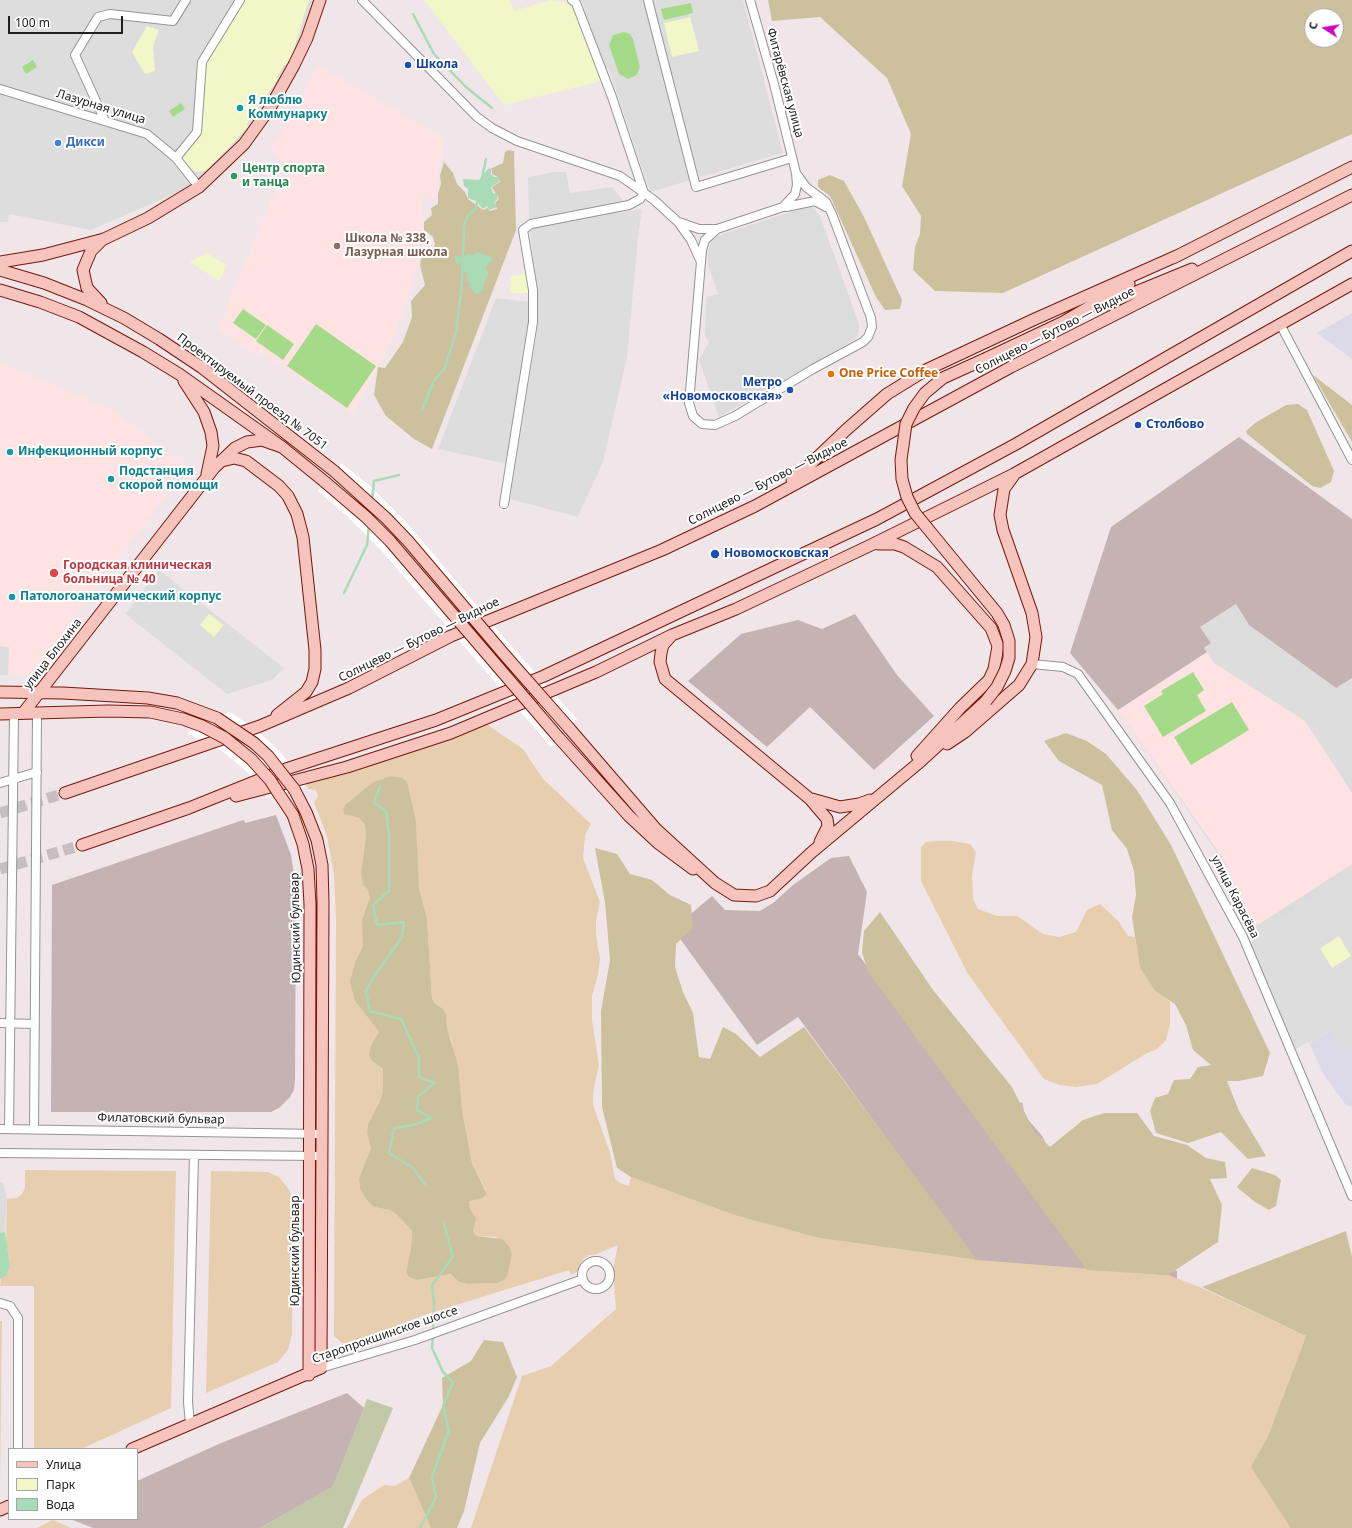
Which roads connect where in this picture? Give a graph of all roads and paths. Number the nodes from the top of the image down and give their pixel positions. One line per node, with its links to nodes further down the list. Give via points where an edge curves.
1 (186, 0): 9 (street, via 173,21 110,14 98,16 75,55)
2 (240, 0): 10 (street, via 202,62 197,132)
3 (320, 0): 14 (main road, via 301,52 270,108 244,144)
4 (362, 0): 15 (street, via 477,117 492,128 517,141 620,176)
5 (572, 0): 15 (street, via 576,3 612,97)
6 (648, 0): 11 (street, via 696,187)
7 (750, 0): 11 (street, Фитарёвская улица)
8 (0, 89): 9 (street, Лазурная улица)
9 (106, 121): 10 (street, Лазурная улица, via 147,134)
10 (176, 158): 14 (street, Лазурная улица)
11 (792, 158): 13 (street, Фитарёвская улица)
12 (1352, 167): 24 (main road)
13 (796, 173): 17 (street, via 795,194); 18 (street, via 806,188 826,202)
14 (198, 186): 22 (main road, via 148,218)
15 (644, 193): 19 (street); 39 (street, via 629,205 531,224 523,230 533,290 533,322)
16 (1352, 194): 21 (main road, Солнцево — Бутово — Видное)
17 (783, 207): 18 (street, via 815,201); 20 (street)
18 (832, 214): 26 (street, via 871,318 870,334 858,344 715,426 699,422 689,409)
19 (678, 222): 20 (street, via 699,229); 26 (street, via 691,240)
20 (717, 229): 26 (street, via 705,240)
21 (1272, 236): 31 (main road); 40 (main road, Солнцево — Бутово — Видное, via 1011,367)
22 (104, 239): 25 (main road, via 43,255); 30 (main road, via 87,257 83,276 91,293)
23 (1352, 251): 58 (main road, via 1016,444 877,519 544,676 436,720 286,769)
24 (1179, 255): 31 (main road); 40 (main road, via 926,370 887,394 803,471)
25 (0, 262)
26 (701, 263)
27 (0, 270): 30 (main road, Проектируемый проезд № 7051, via 66,291)
28 (1352, 284): 32 (main road)
29 (0, 290): 33 (main road, via 96,325)
30 (110, 311): 61 (main road, Проектируемый проезд № 7051, bridge, via 202,367 334,471 386,518 656,829)
31 (1065, 320): 50 (main road, bridge, via 943,378 925,393 906,424 901,460 906,497 915,513 997,613 1009,641 1006,671 997,687 986,701)
32 (1280, 324): 35 (street); 37 (main road)
33 (179, 374): 34 (main road); 38 (main road, via 204,412 211,432 213,446)
34 (282, 446): 36 (main road, via 262,440 247,442 235,448); 61 (main road, bridge, via 366,517 390,541 628,816 649,836)
35 (1352, 460)
36 (221, 461): 38 (main road); 49 (main road, via 234,458 246,461 279,486 288,496 297,514 303,537 315,669 306,692)
37 (1014, 474): 41 (main road); 43 (main road, via 1004,489 1000,515 1032,614 1036,637)
38 (205, 478): 45 (main road, улица Блохина)
39 (504, 504)
40 (755, 506): 49 (main road, Солнцево — Бутово — Видное, via 662,550 451,636 349,688)
41 (871, 545): 42 (main road, via 736,609); 54 (main road, via 894,544 904,547 937,567 991,628 998,646 994,669 989,680 960,708)
42 (672, 635): 57 (main road, via 663,645 661,653 660,662 665,679); 58 (main road, via 596,672 452,733 347,767)
43 (1032, 664): 50 (main road, via 1019,685 965,732); 74 (street, улица Карасёва, via 1063,667 1078,674 1170,803 1243,937)
44 (0, 692): 45 (main road)
45 (40, 693): 47 (main road, улица Блохина); 69 (main road, Юдинский бульвар, bridge, via 148,698 177,704 218,718 263,751 294,789 317,840 322,865)
46 (37, 712): 47 (main road, Юдинский бульвар); 51 (street); 68 (main road, Юдинский бульвар, bridge, via 150,712 183,718 225,738 251,759 270,780 293,815 308,869 310,904)
47 (19, 713): 48 (main road, Юдинский бульвар); 52 (street)
48 (0, 714)
49 (260, 726): 55 (main road, Солнцево — Бутово — Видное)
50 (921, 761): 54 (main road)
51 (37, 772): 52 (street); 64 (street)
52 (13, 779): 53 (street); 63 (street)
53 (0, 783)
54 (894, 786): 56 (main road)
55 (65, 793)
56 (884, 794): 57 (main road, via 849,807); 60 (main road)
57 (810, 799): 60 (main road, via 827,819 828,826 826,834)
58 (189, 808): 59 (main road)
59 (82, 845)
60 (816, 848): 61 (main road, via 770,891 756,896 734,895)
61 (715, 883)
62 (0, 1023): 63 (street)
63 (11, 1023): 64 (street); 66 (street)
64 (35, 1024): 67 (street)
65 (0, 1129): 66 (street, Филатовский бульвар)
66 (10, 1129): 67 (street, Филатовский бульвар)
67 (34, 1129): 68 (street, Филатовский бульвар)
68 (310, 1134): 69 (street, Филатовский бульвар); 72 (main road, Юдинский бульвар)
69 (322, 1134): 73 (main road, Юдинский бульвар)
70 (0, 1153): 71 (street)
71 (194, 1155): 72 (street); 79 (street, via 188,1395)
72 (310, 1156): 73 (street); 78 (main road, Юдинский бульвар)
73 (322, 1156): 77 (main road, Юдинский бульвар)
74 (1352, 1196)
75 (583, 1279): 77 (street, Старопрокшинское шоссе, via 415,1340)
76 (0, 1303): 80 (street, via 10,1306 18,1318)
77 (321, 1368): 78 (main road, Старопрокшинское шоссе)
78 (308, 1375): 79 (main road, Старопрокшинское шоссе)
79 (190, 1424): 81 (main road, Старопрокшинское шоссе)
80 (18, 1448)
81 (134, 1448)

